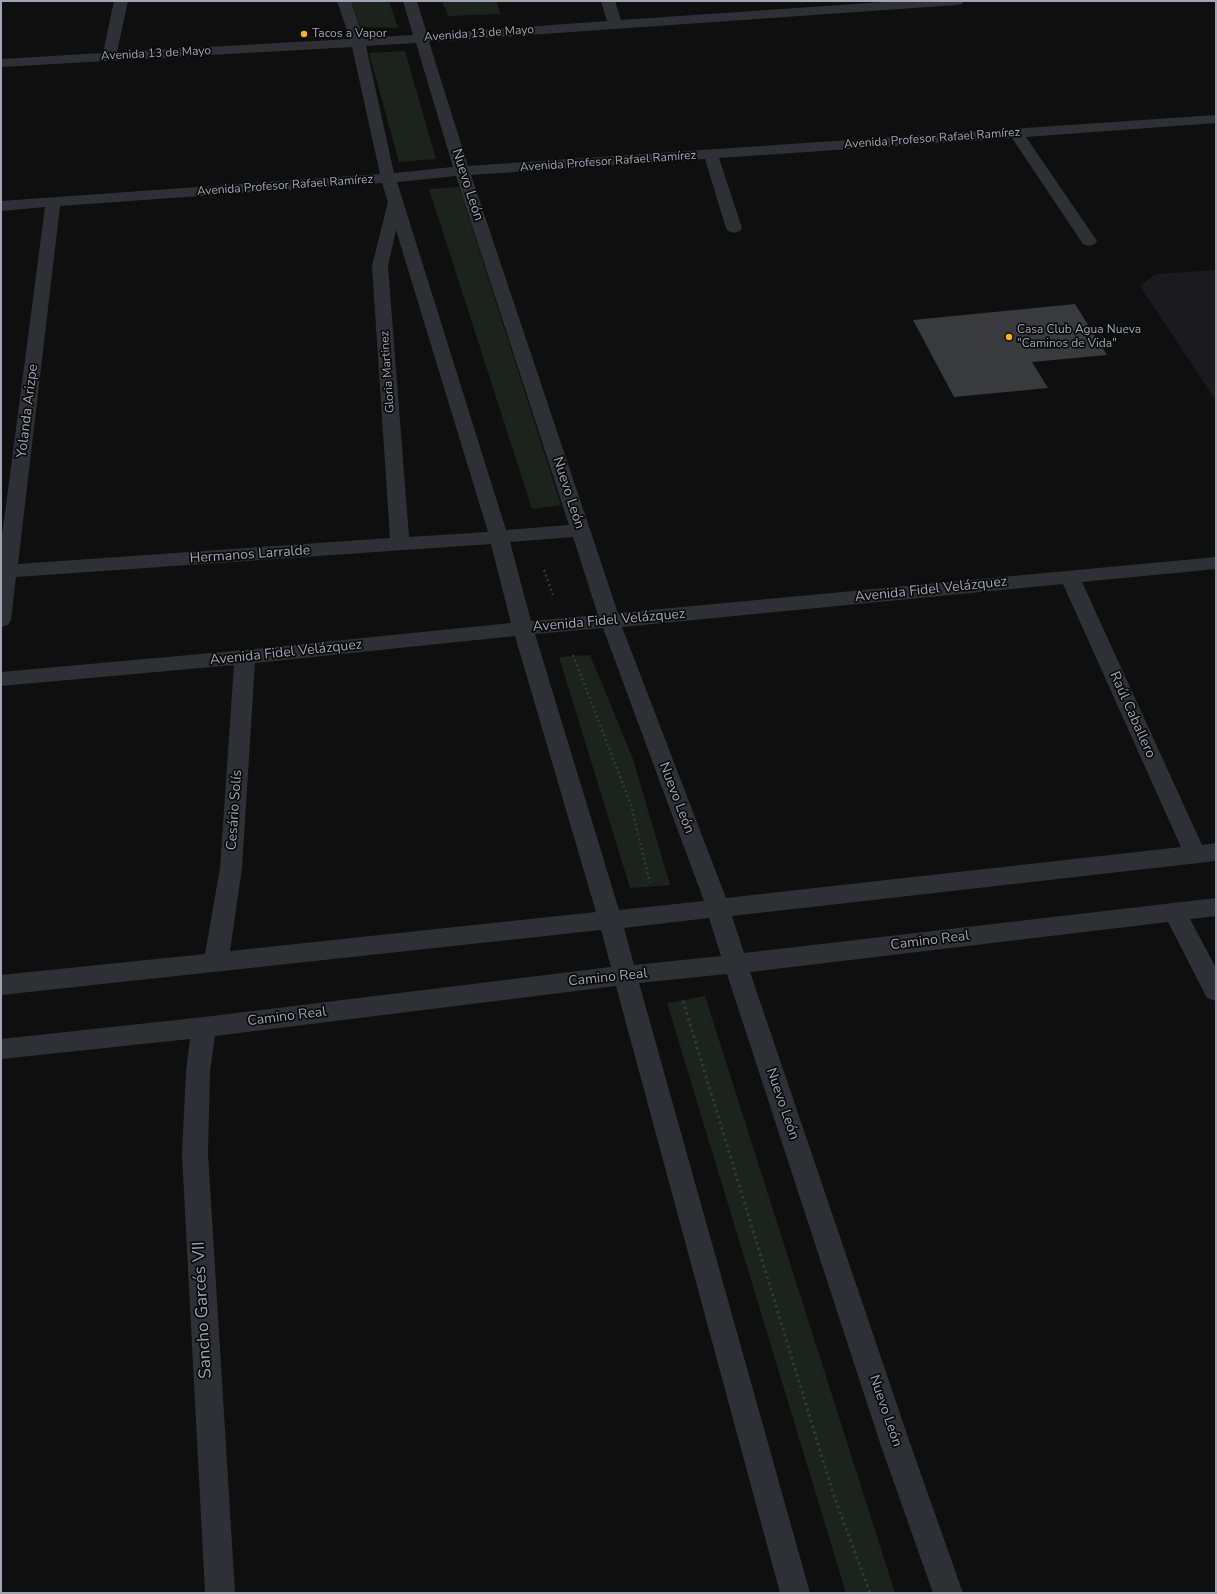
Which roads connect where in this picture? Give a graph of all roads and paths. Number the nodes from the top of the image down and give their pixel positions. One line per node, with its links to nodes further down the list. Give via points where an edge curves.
1 (121, 1): 10 (street)
2 (344, 1): 9 (street)
3 (410, 1): 8 (street, Nuevo León)
4 (608, 1): 7 (street)
5 (957, 1): 6 (street, Avenida 13 de Mayo)
6 (814, 6): 7 (street, Avenida 13 de Mayo)
7 (615, 24): 8 (street, Avenida 13 de Mayo)
8 (421, 38): 9 (street, Avenida 13 de Mayo); 15 (street, Nuevo León)
9 (358, 42): 10 (street, Avenida 13 de Mayo); 16 (street)
10 (109, 56): 11 (street, Avenida 13 de Mayo)
11 (1, 63)
12 (1216, 119): 13 (street, Avenida Profesor Rafael Ramírez)
13 (1016, 133): 14 (street, Avenida Profesor Rafael Ramírez); 21 (street)
14 (711, 155): 15 (street, Avenida Profesor Rafael Ramírez); 20 (street)
15 (462, 171): 16 (street, Avenida Profesor Rafael Ramírez); 22 (street, Nuevo León)
16 (388, 178): 17 (street, Avenida Profesor Rafael Ramírez); 18 (street)
17 (53, 202): 19 (street, Avenida Profesor Rafael Ramírez); 27 (street, Yolanda Arizpe)
18 (395, 202): 23 (street); 24 (street, Gloria Martinez, via 380,266)
19 (1, 206)
20 (734, 228)
21 (1089, 241)
22 (580, 530): 23 (street, Hermanos Larralde); 30 (street, Nuevo León)
23 (499, 537): 24 (street, Hermanos Larralde); 32 (street)
24 (400, 544): 27 (street, Hermanos Larralde)
25 (1216, 563): 28 (street, Avenida Fidel Velázquez)
26 (544, 570): 31 (path)
27 (4, 572): 29 (street, Yolanda Arizpe)
28 (1069, 576): 30 (street, Avenida Fidel Velázquez); 35 (street, Raúl Caballero)
29 (1, 620)
30 (610, 622): 31 (street, Avenida Fidel Velázquez); 37 (street, Nuevo León)
31 (564, 624): 32 (street, Avenida Fidel Velázquez); 39 (path, via 572,652 631,805)
32 (523, 629): 33 (street, Avenida Fidel Velázquez); 40 (street)
33 (245, 657): 34 (street, Avenida Fidel Velázquez); 41 (street, Cesário Solís, via 231,868)
34 (1, 679)
35 (1206, 853): 37 (street)
36 (1216, 907): 38 (street, Camino Real)
37 (718, 908): 39 (street); 42 (street, Nuevo León)
38 (1174, 912): 42 (street, Camino Real); 46 (street)
39 (659, 916): 40 (street)
40 (610, 920): 41 (street); 44 (street)
41 (216, 962): 45 (street)
42 (735, 964): 43 (street, Camino Real); 52 (street, Nuevo León)
43 (674, 971): 44 (street, Camino Real); 51 (path, via 833,1493)
44 (624, 976): 47 (street, Camino Real); 50 (street)
45 (1, 985)
46 (1216, 990)
47 (204, 1027): 48 (street, Camino Real); 49 (street, Sancho Garcés VII, via 198,1071 194,1154)
48 (1, 1049)
49 (220, 1593)
50 (795, 1593)
51 (870, 1593)
52 (948, 1593)

